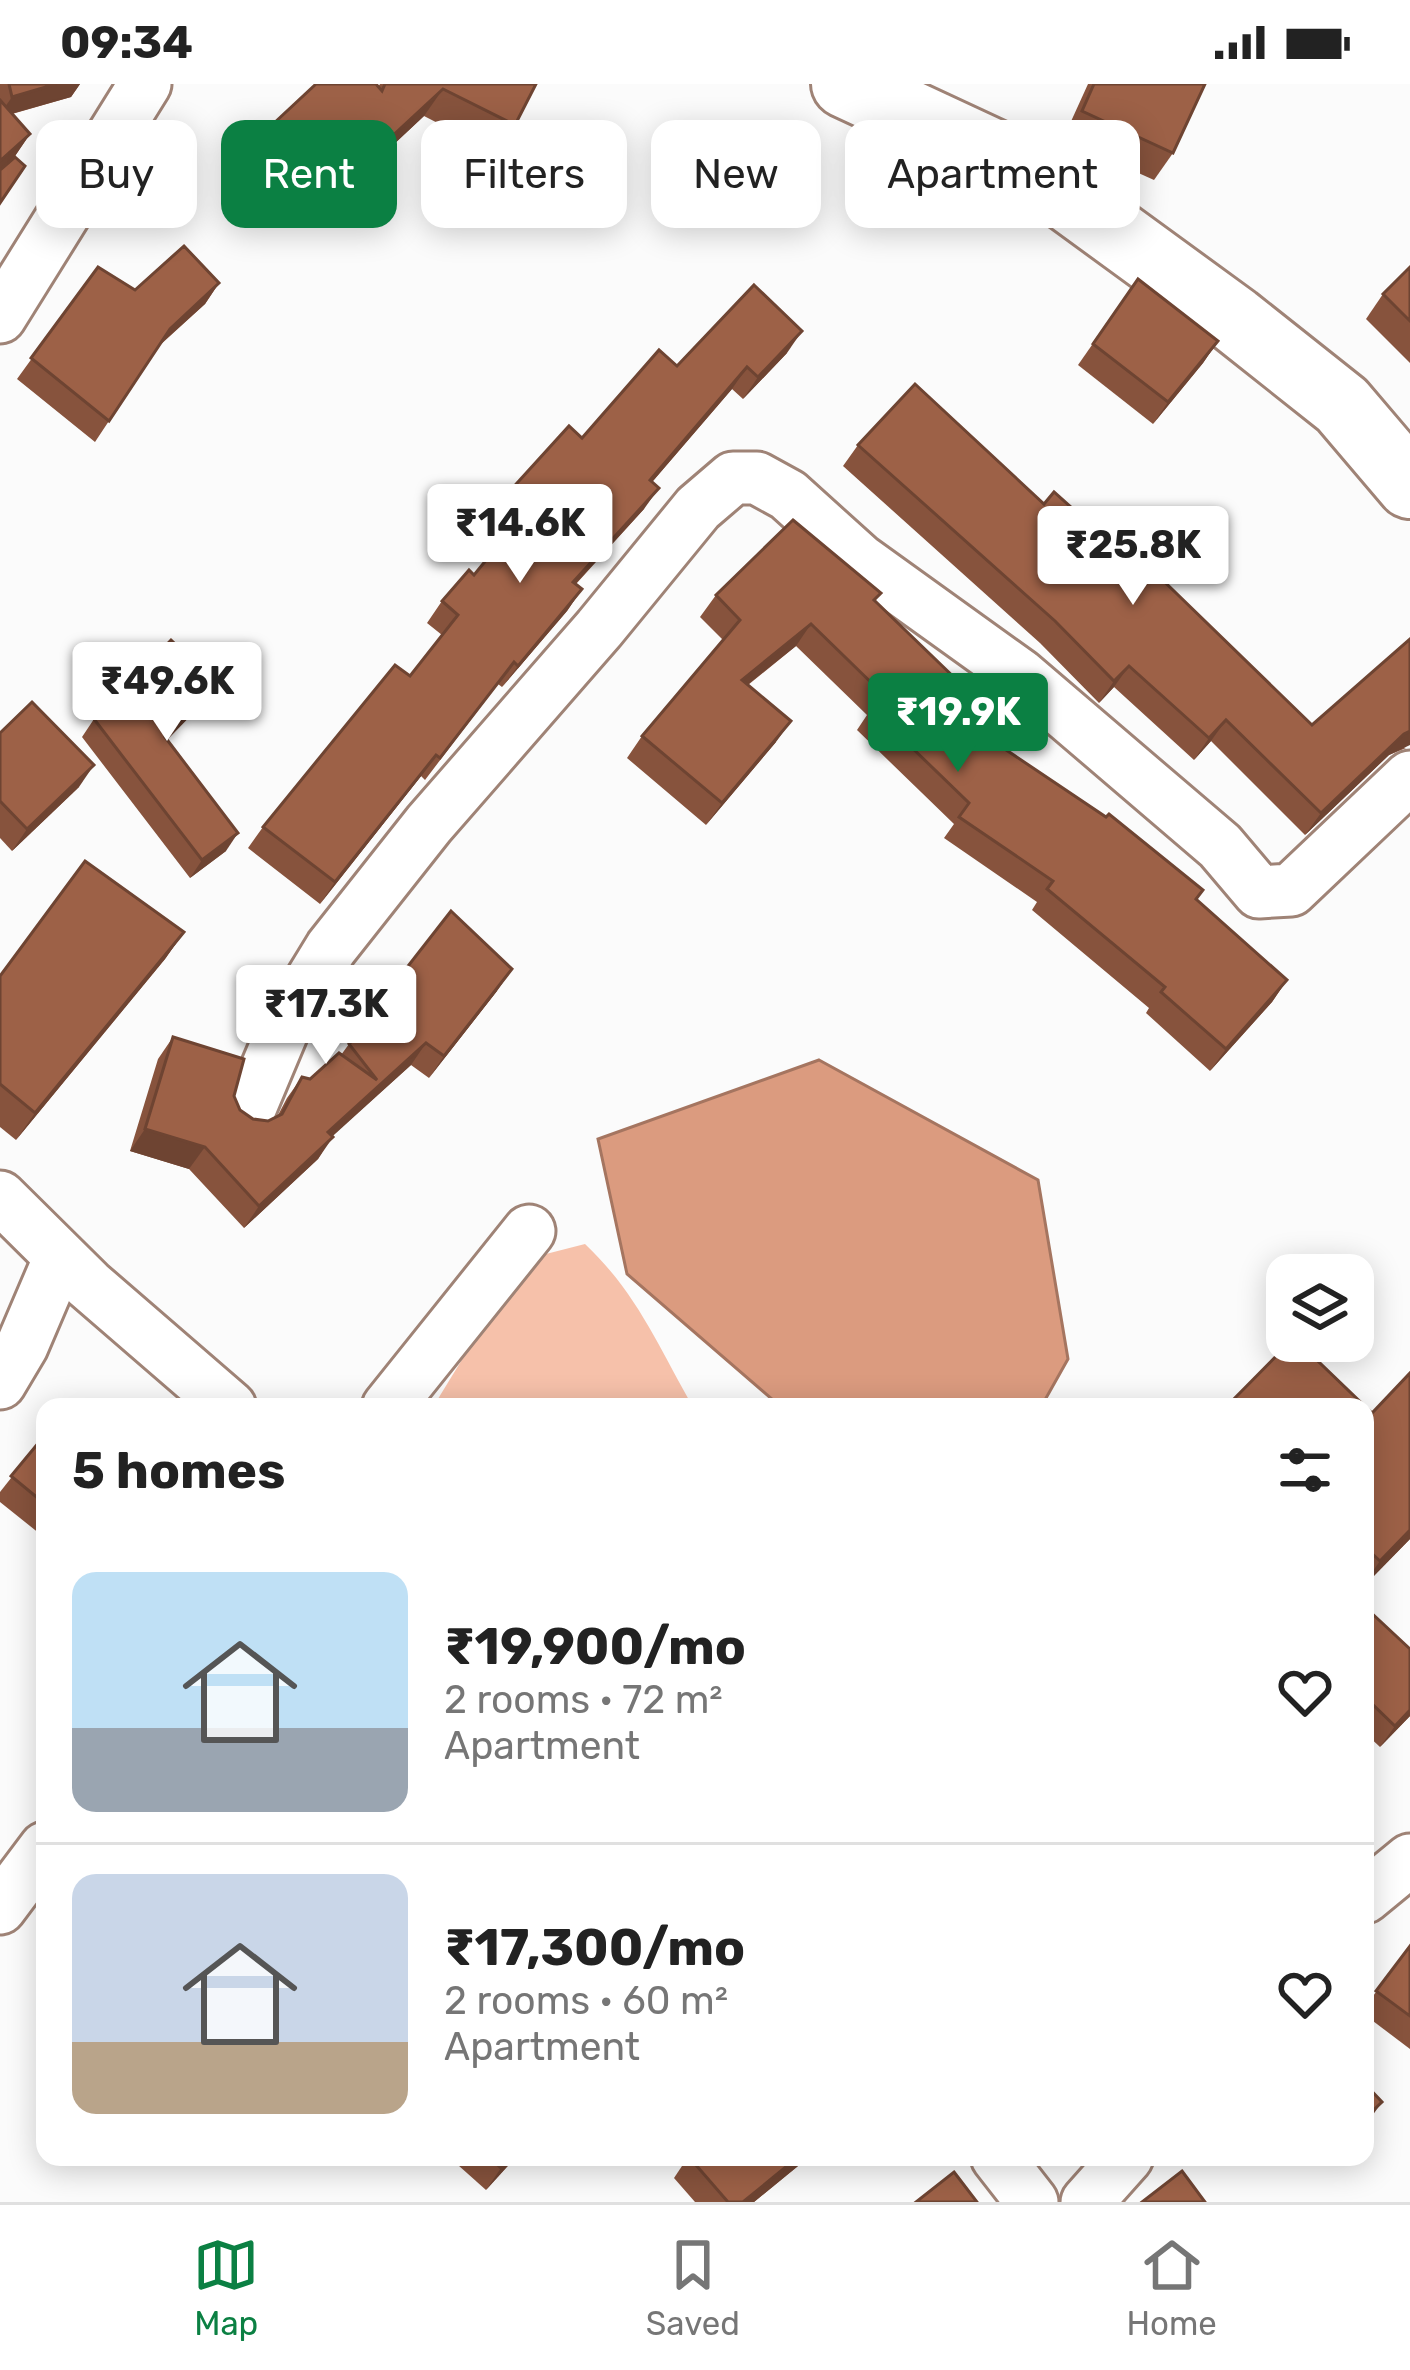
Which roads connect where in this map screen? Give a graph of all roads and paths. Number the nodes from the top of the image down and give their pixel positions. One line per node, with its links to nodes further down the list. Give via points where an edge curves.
1 (145, 84): 3 (street)
2 (845, 84): 4 (main road, via 1028,169 1342,406)
3 (0, 317)
4 (1410, 485)
5 (1410, 777): 6 (street, via 1292,890 1259,892 1220,845 1020,675 860,560 788,495 757,478 734,478 698,508 332,948 287,1020)
6 (248, 1113)
7 (0, 1197): 9 (street)
8 (529, 1232): 12 (street)
9 (60, 1257): 10 (street); 11 (street)
10 (0, 1383)
11 (220, 1398)
12 (395, 1398)
13 (36, 1860): 16 (street)
14 (1410, 1860): 15 (street)
15 (1374, 1890)
16 (0, 1908)
17 (1004, 2166): 19 (street)
18 (1119, 2166): 20 (street)
19 (1032, 2202)
20 (1087, 2202)

